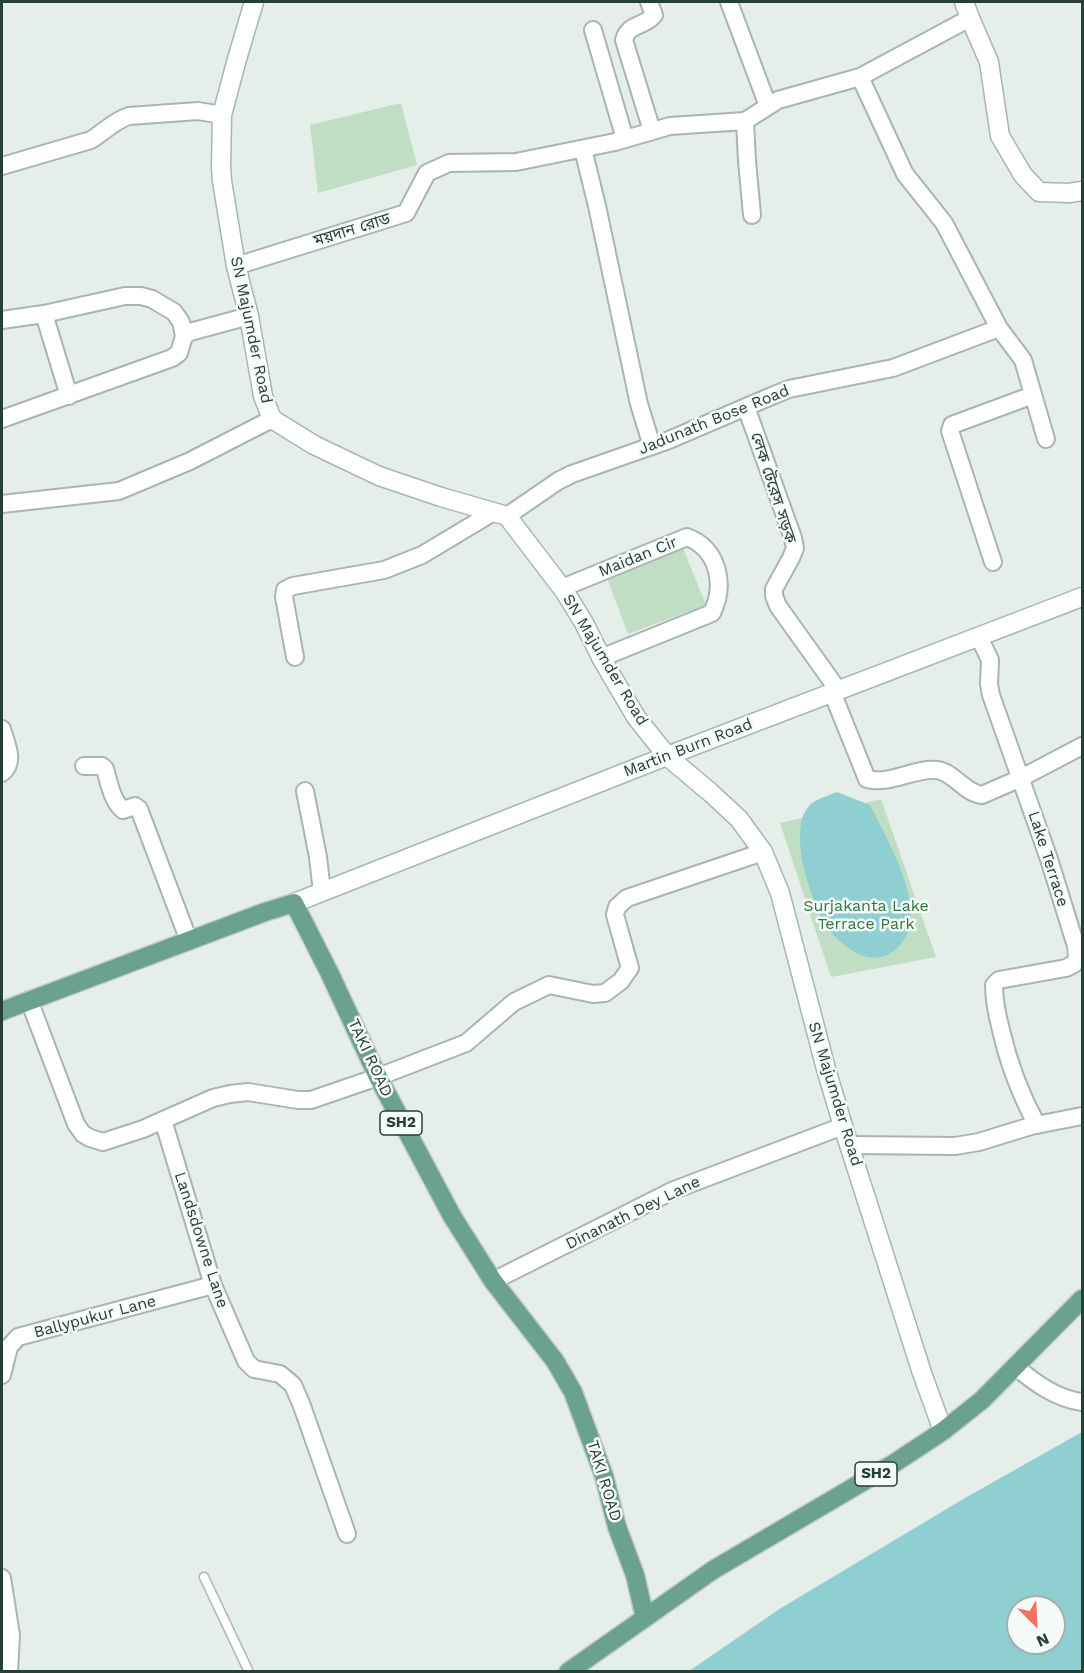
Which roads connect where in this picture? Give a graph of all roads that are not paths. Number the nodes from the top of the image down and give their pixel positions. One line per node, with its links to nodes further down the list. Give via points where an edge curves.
1 (255, 2): 8 (main road, SN Majumder Road)
2 (649, 2): 10 (street, via 654,15 630,28 624,39)
3 (729, 2): 7 (street)
4 (967, 10): 6 (street); 14 (main road, via 989,62 1000,136 1023,175 1039,192)
5 (593, 30): 11 (street)
6 (860, 76): 7 (street); 20 (street, via 905,174 944,223)
7 (768, 106): 9 (street)
8 (222, 115): 13 (street, via 198,111 129,116 91,140); 16 (main road, SN Majumder Road, via 222,181)
9 (745, 121): 10 (street, ময়দান রোড, via 670,126); 15 (street)
10 (652, 131): 11 (street, ময়দান রোড)
11 (625, 139): 12 (street, ময়দান রোড)
12 (583, 148): 16 (street, ময়দান রোড, via 516,162 449,163 427,174 406,213); 28 (street, via 639,404)
13 (2, 166)
14 (1083, 190)
15 (752, 215)
16 (236, 266): 18 (main road, SN Majumder Road)
17 (44, 314): 19 (street); 21 (street, via 141,296 174,312); 23 (street)
18 (249, 316): 21 (street); 26 (main road, SN Majumder Road, via 263,396)
19 (2, 320)
20 (999, 328): 22 (street, via 1023,360); 24 (street, Jadunath Bose Road, via 893,368 789,389)
21 (184, 336): 23 (street, via 179,353 172,358)
22 (1033, 395): 27 (street); 31 (street, via 952,425 950,431)
23 (69, 396): 25 (street)
24 (746, 407): 28 (street, Jadunath Bose Road); 37 (street, লেক টেরেস সড়ক, via 795,548 774,596)
25 (2, 419)
26 (272, 419): 29 (street, via 190,462 119,491); 30 (main road, SN Majumder Road, via 314,445 367,470)
27 (1046, 439)
28 (652, 446): 30 (street, Jadunath Bose Road, via 572,474)
29 (2, 504)
30 (500, 515): 32 (main road, SN Majumder Road); 35 (street, Jadunath Bose Road, via 384,570 285,590)
31 (993, 561)
32 (562, 588): 36 (main road, SN Majumder Road); 36 (street, Maidan Cir, via 687,537 704,547 716,564 719,596 712,613)
33 (1083, 597): 34 (main road, Martin Burn Road)
34 (979, 637): 37 (main road, Martin Burn Road); 43 (street, Lake Terrace, via 990,660 991,695)
35 (295, 657)
36 (601, 658): 40 (main road, SN Majumder Road, via 636,717)
37 (835, 691): 40 (main road, Martin Burn Road); 43 (street, via 867,779 882,781 926,770 944,771 982,795)
38 (2, 729): 42 (street, via 9,763)
39 (1083, 746): 43 (street)
40 (667, 756): 45 (main road, SN Majumder Road, via 739,819); 46 (main road, Martin Burn Road)
41 (84, 766): 48 (street, via 102,766 119,806 123,810 135,806 139,809)
42 (2, 773)
43 (1021, 778): 54 (street, Lake Terrace, via 1077,958 1066,968 999,980 994,985 1007,1058)
44 (305, 791): 46 (street)
45 (763, 852): 51 (street, via 627,898 615,915 630,968 605,993 549,986 514,1002 466,1042); 55 (main road, SN Majumder Road, via 780,893)
46 (322, 892): 47 (main road, Martin Burn Road)
47 (294, 903): 48 (main road); 51 (main road, TAKI ROAD / SH2)
48 (189, 941): 49 (main road)
49 (28, 1000): 50 (main road); 53 (street, via 76,1125 83,1134 103,1142)
50 (2, 1011)
51 (378, 1077): 53 (street, via 311,1100 248,1092 230,1094); 57 (main road, TAKI ROAD / SH2, via 452,1216)
52 (1083, 1116): 54 (street)
53 (163, 1120): 58 (street, Landsdowne Lane)
54 (1037, 1125): 56 (street, via 955,1146)
55 (843, 1126): 56 (main road, SN Majumder Road); 57 (street, Dinanath Dey Lane, via 674,1190)
56 (850, 1145): 63 (main road, SN Majumder Road)
57 (493, 1281): 67 (main road, TAKI ROAD / SH2, via 555,1360 573,1392 604,1476)
58 (213, 1285): 61 (street, Ballypukur Lane, via 18,1337 9,1347); 64 (street, Landsdowne Lane, via 246,1361 254,1369 280,1374 292,1385)
59 (1083, 1299): 60 (main road, SH2)
60 (1016, 1367): 62 (street, via 1043,1388); 63 (main road, SH2)
61 (2, 1375)
62 (1083, 1402)
63 (943, 1431): 67 (main road, SH2, via 713,1570)
64 (347, 1534)
65 (204, 1577): 69 (lane)
66 (2, 1578): 68 (street, via 11,1635)
67 (645, 1618): 70 (main road)
68 (9, 1671)
69 (249, 1671)
70 (568, 1671)

